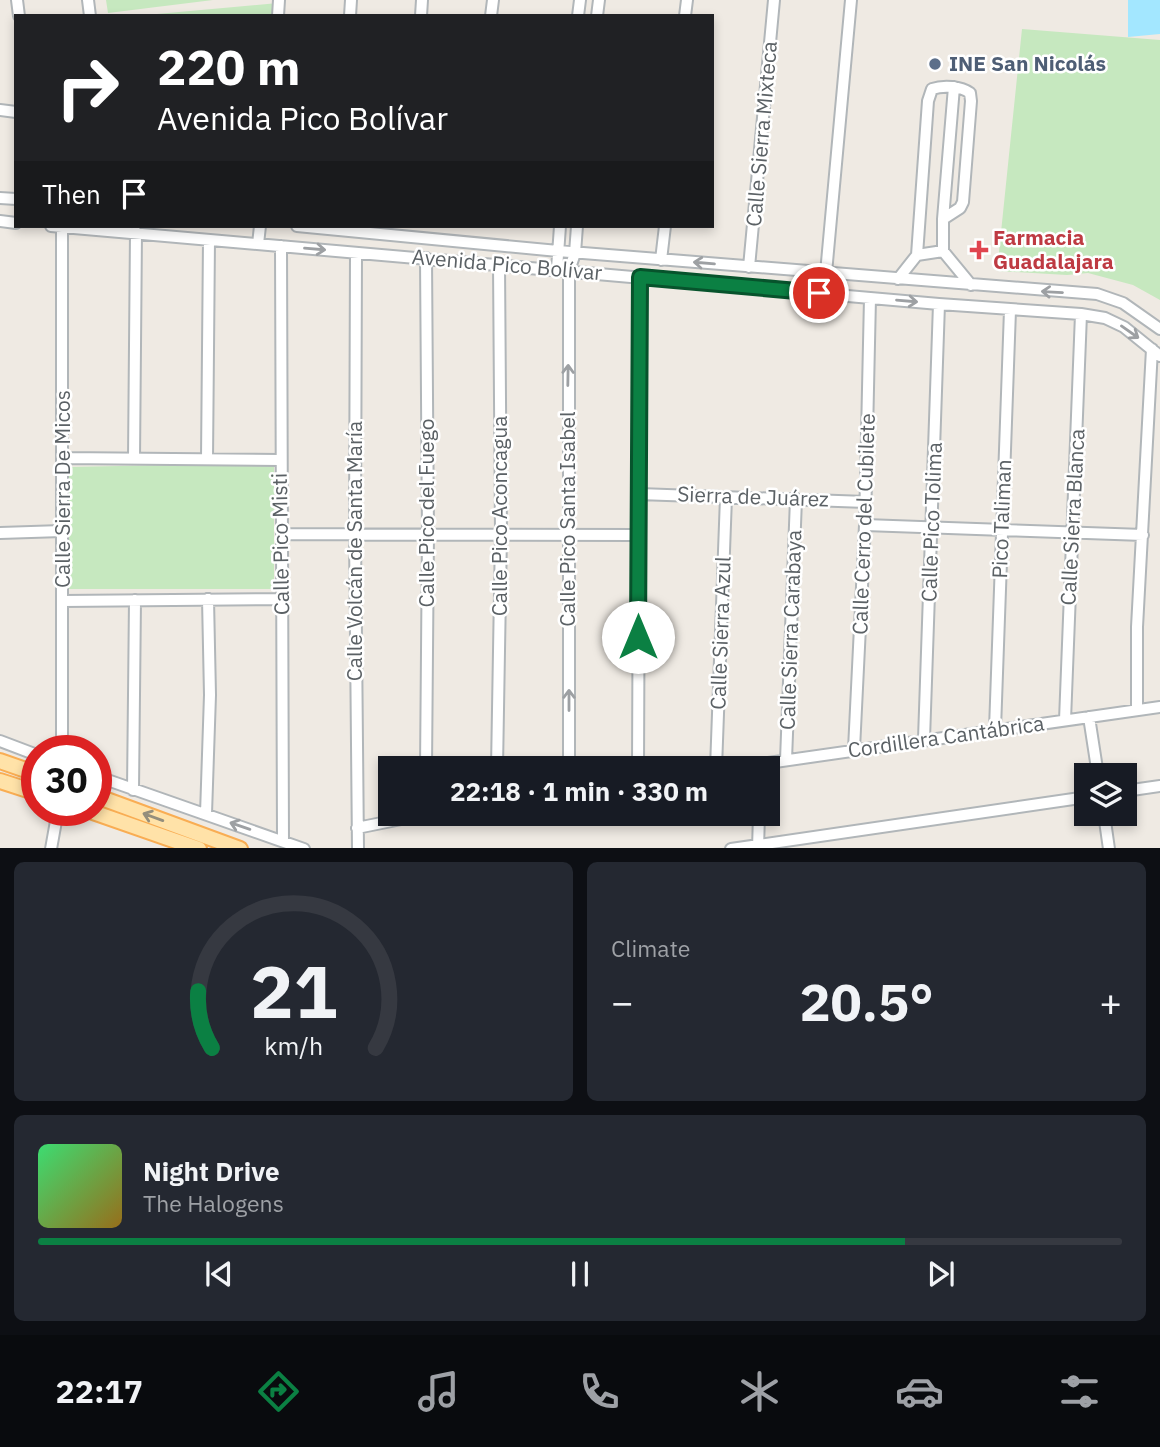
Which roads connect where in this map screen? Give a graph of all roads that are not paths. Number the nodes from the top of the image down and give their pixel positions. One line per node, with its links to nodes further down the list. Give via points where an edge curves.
1 (774, 0): 24 (street, Calle Sierra Mixteca)
2 (851, 0): 27 (street)
3 (954, 87): 4 (street); 4 (street, via 970,93 971,113 963,202); 20 (street, via 935,87 929,92)
4 (943, 219): 17 (street)
5 (62, 228): 37 (street, Calle Sierra De Micos)
6 (77, 228): 12 (street, Avenida Pico Bolívar)
7 (260, 228): 14 (street)
8 (318, 228): 16 (street, Avenida Pico Bolívar)
9 (560, 228): 16 (street)
10 (577, 228): 19 (street, Calle Pico Santa Isabel)
11 (665, 228): 22 (street)
12 (136, 232): 13 (street, Avenida Pico Bolívar); 38 (street)
13 (209, 240): 14 (street, Avenida Pico Bolívar); 39 (street)
14 (258, 244): 15 (street, Avenida Pico Bolívar)
15 (281, 247): 18 (street, Avenida Pico Bolívar, one-way to 18); 40 (street, Calle Pico Misti)
16 (558, 251): 19 (street, Avenida Pico Bolívar); 25 (street)
17 (943, 251): 20 (street); 30 (street)
18 (356, 253): 21 (street, Avenida Pico Bolívar); 55 (street, Calle Volcán de Santa María)
19 (575, 253): 22 (street, Avenida Pico Bolívar); 26 (street, Calle Pico Santa Isabel)
20 (917, 255): 29 (street)
21 (426, 258): 23 (street, Avenida Pico Bolívar); 52 (street, Calle Pico del Fuego)
22 (662, 260): 24 (street, Avenida Pico Bolívar, one-way to 22)
23 (499, 264): 25 (street, Avenida Pico Bolívar); 53 (street, Calle Pico Aconcagua)
24 (749, 267): 27 (street, Avenida Pico Bolívar)
25 (557, 269): 26 (street, Avenida Pico Bolívar)
26 (569, 271): 28 (street, Avenida Pico Bolívar); 54 (street, Calle Pico Santa Isabel, one-way to 26)
27 (826, 273): 29 (street, Avenida Pico Bolívar)
28 (640, 277): 31 (street, Avenida Pico Bolívar); 41 (street)
29 (898, 279): 30 (street, Avenida Pico Bolívar)
30 (971, 285): 35 (street, Avenida Pico Bolívar, one-way to 30, via 1123,303 1097,294)
31 (870, 298): 32 (street, Avenida Pico Bolívar, one-way to 32); 44 (street, Calle Cerro del Cubilete)
32 (939, 304): 33 (street, Avenida Pico Bolívar); 46 (street, Calle Pico Tolima)
33 (1010, 310): 34 (street, Avenida Pico Bolívar); 47 (street, Pico Taliman)
34 (1081, 314): 36 (street, Avenida Pico Bolívar, one-way to 36, via 1114,322); 49 (street, Calle Sierra Blanca)
35 (1160, 329)
36 (1156, 352): 57 (street)
37 (63, 458): 38 (street); 48 (street, Calle Sierra De Micos)
38 (134, 459): 39 (street)
39 (207, 459): 40 (street)
40 (280, 460): 51 (street, Calle Pico Misti)
41 (639, 494): 42 (street, Sierra de Juárez); 56 (street)
42 (726, 497): 43 (street, Sierra de Juárez); 76 (street, Calle Sierra Azul)
43 (796, 499): 44 (street, Sierra de Juárez); 77 (street, Calle Sierra Carabaya)
44 (866, 502): 45 (street, Calle Cerro del Cubilete)
45 (865, 525): 46 (street); 71 (street, Calle Cerro del Cubilete)
46 (932, 528): 47 (street); 68 (street, Calle Pico Tolima)
47 (1002, 530): 49 (street); 66 (street, Pico Taliman)
48 (62, 531): 50 (street); 61 (street, Calle Sierra De Micos)
49 (1074, 532): 57 (street); 65 (street, Calle Sierra Blanca)
50 (0, 533)
51 (283, 534): 55 (street); 58 (street, Calle Pico Misti)
52 (428, 534): 53 (street); 55 (street); 72 (street, Calle Pico del Fuego)
53 (501, 534): 54 (street); 73 (street, Calle Pico Aconcagua)
54 (569, 534): 56 (street); 74 (street, Calle Pico Santa Isabel, one-way to 54)
55 (355, 535): 96 (street, Calle Volcán de Santa María)
56 (639, 535): 75 (street)
57 (1143, 535): 63 (street)
58 (282, 598): 59 (street); 97 (street, Calle Pico Misti)
59 (208, 599): 60 (street); 90 (street)
60 (135, 600): 61 (street); 87 (street)
61 (63, 601): 67 (street, Calle Sierra De Micos)
62 (1160, 707): 63 (street, Cordillera Cantábrica)
63 (1137, 710): 64 (street, Cordillera Cantábrica)
64 (1089, 718): 65 (street, Cordillera Cantábrica); 80 (street)
65 (1065, 720): 66 (street, Cordillera Cantábrica)
66 (995, 729): 68 (street, Cordillera Cantábrica)
67 (62, 735)
68 (924, 739): 71 (street, Cordillera Cantábrica)
69 (0, 741): 70 (street)
70 (21, 749)
71 (854, 749): 77 (street, Cordillera Cantábrica)
72 (426, 756)
73 (497, 756)
74 (569, 756)
75 (638, 756)
76 (716, 756)
77 (786, 760): 79 (street, Cordillera Cantábrica)
78 (0, 761): 81 (main road)
79 (780, 761)
80 (1096, 763)
81 (21, 768)
82 (0, 781): 85 (main road)
83 (112, 782): 87 (street)
84 (1160, 786): 86 (street)
85 (21, 788)
86 (1137, 789)
87 (134, 790): 90 (street)
88 (1074, 799): 98 (street)
89 (112, 802): 101 (main road, one-way to 89)
90 (206, 814): 97 (street, one-way to 90)
91 (112, 818): 100 (main road)
92 (378, 824): 96 (street)
93 (55, 826): 99 (street)
94 (759, 826): 98 (street)
95 (1106, 826): 105 (street)
96 (357, 828): 103 (street, Calle Volcán de Santa María)
97 (283, 841): 102 (street)
98 (758, 846): 104 (street)
99 (51, 848)
100 (196, 848)
101 (237, 848)
102 (301, 848)
103 (358, 848)
104 (740, 848)
105 (1109, 848)

